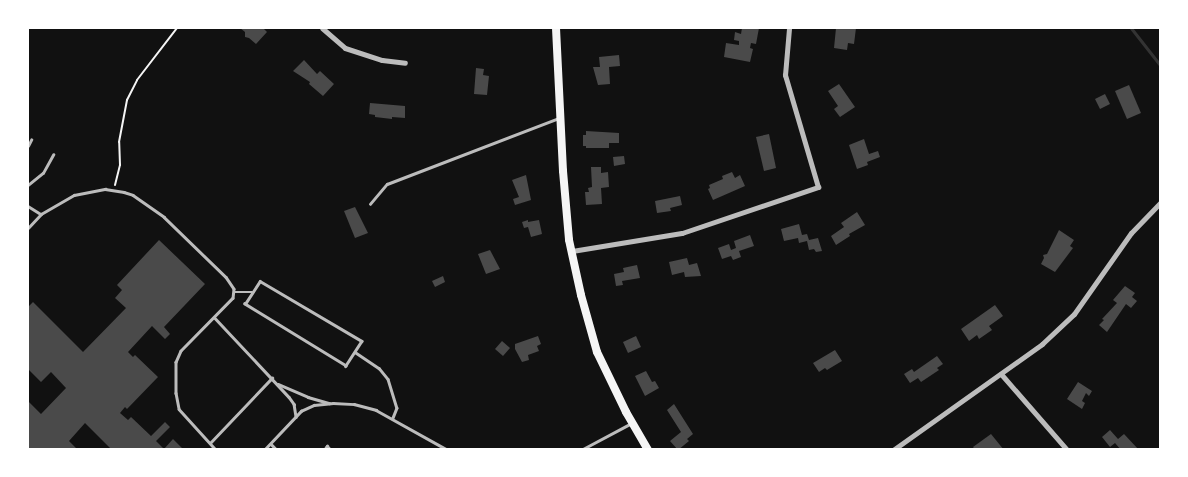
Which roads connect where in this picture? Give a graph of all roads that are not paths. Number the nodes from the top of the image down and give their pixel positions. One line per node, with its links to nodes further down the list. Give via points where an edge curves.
1 (322, 28): 4 (street, via 345,48 382,60)
2 (556, 28): 5 (main road)
3 (789, 28): 15 (street, via 785,75 818,187 682,233)
4 (405, 63)
5 (560, 118): 11 (lane, via 387,184); 15 (main road)
6 (31, 140): 7 (lane)
7 (28, 146)
8 (54, 155): 9 (lane, via 43,173)
9 (28, 185)
10 (1160, 203): 20 (street, via 1131,233 1074,314 1042,344)
11 (370, 204)
12 (28, 206): 13 (lane)
13 (41, 214): 14 (lane); 16 (lane, via 79,193 114,190 133,195 164,217 214,264)
14 (28, 228)
15 (572, 251): 26 (main road, via 597,352)
16 (235, 292): 17 (lane); 18 (lane)
17 (252, 292): 19 (lane, via 260,281 362,341); 19 (lane, via 245,304 346,366)
18 (215, 318): 21 (lane); 27 (lane, via 181,351 176,362 178,409)
19 (355, 352): 25 (lane, via 379,368 388,379 397,402)
20 (1001, 374): 37 (street); 38 (street)
21 (272, 378): 22 (lane); 27 (lane)
22 (277, 383): 23 (lane, via 308,397); 24 (lane, via 294,404)
23 (333, 403): 24 (lane, via 314,405); 25 (lane, via 361,406)
24 (296, 416): 28 (lane)
25 (394, 418): 34 (lane)
26 (632, 423): 35 (lane); 36 (main road)
27 (210, 443): 29 (lane)
28 (271, 444): 30 (lane); 31 (lane)
29 (216, 450)
30 (264, 450)
31 (277, 450)
32 (324, 450): 33 (lane, via 327,446)
33 (330, 450)
34 (448, 450)
35 (580, 450)
36 (648, 450)
37 (893, 450)
38 (1067, 450)

